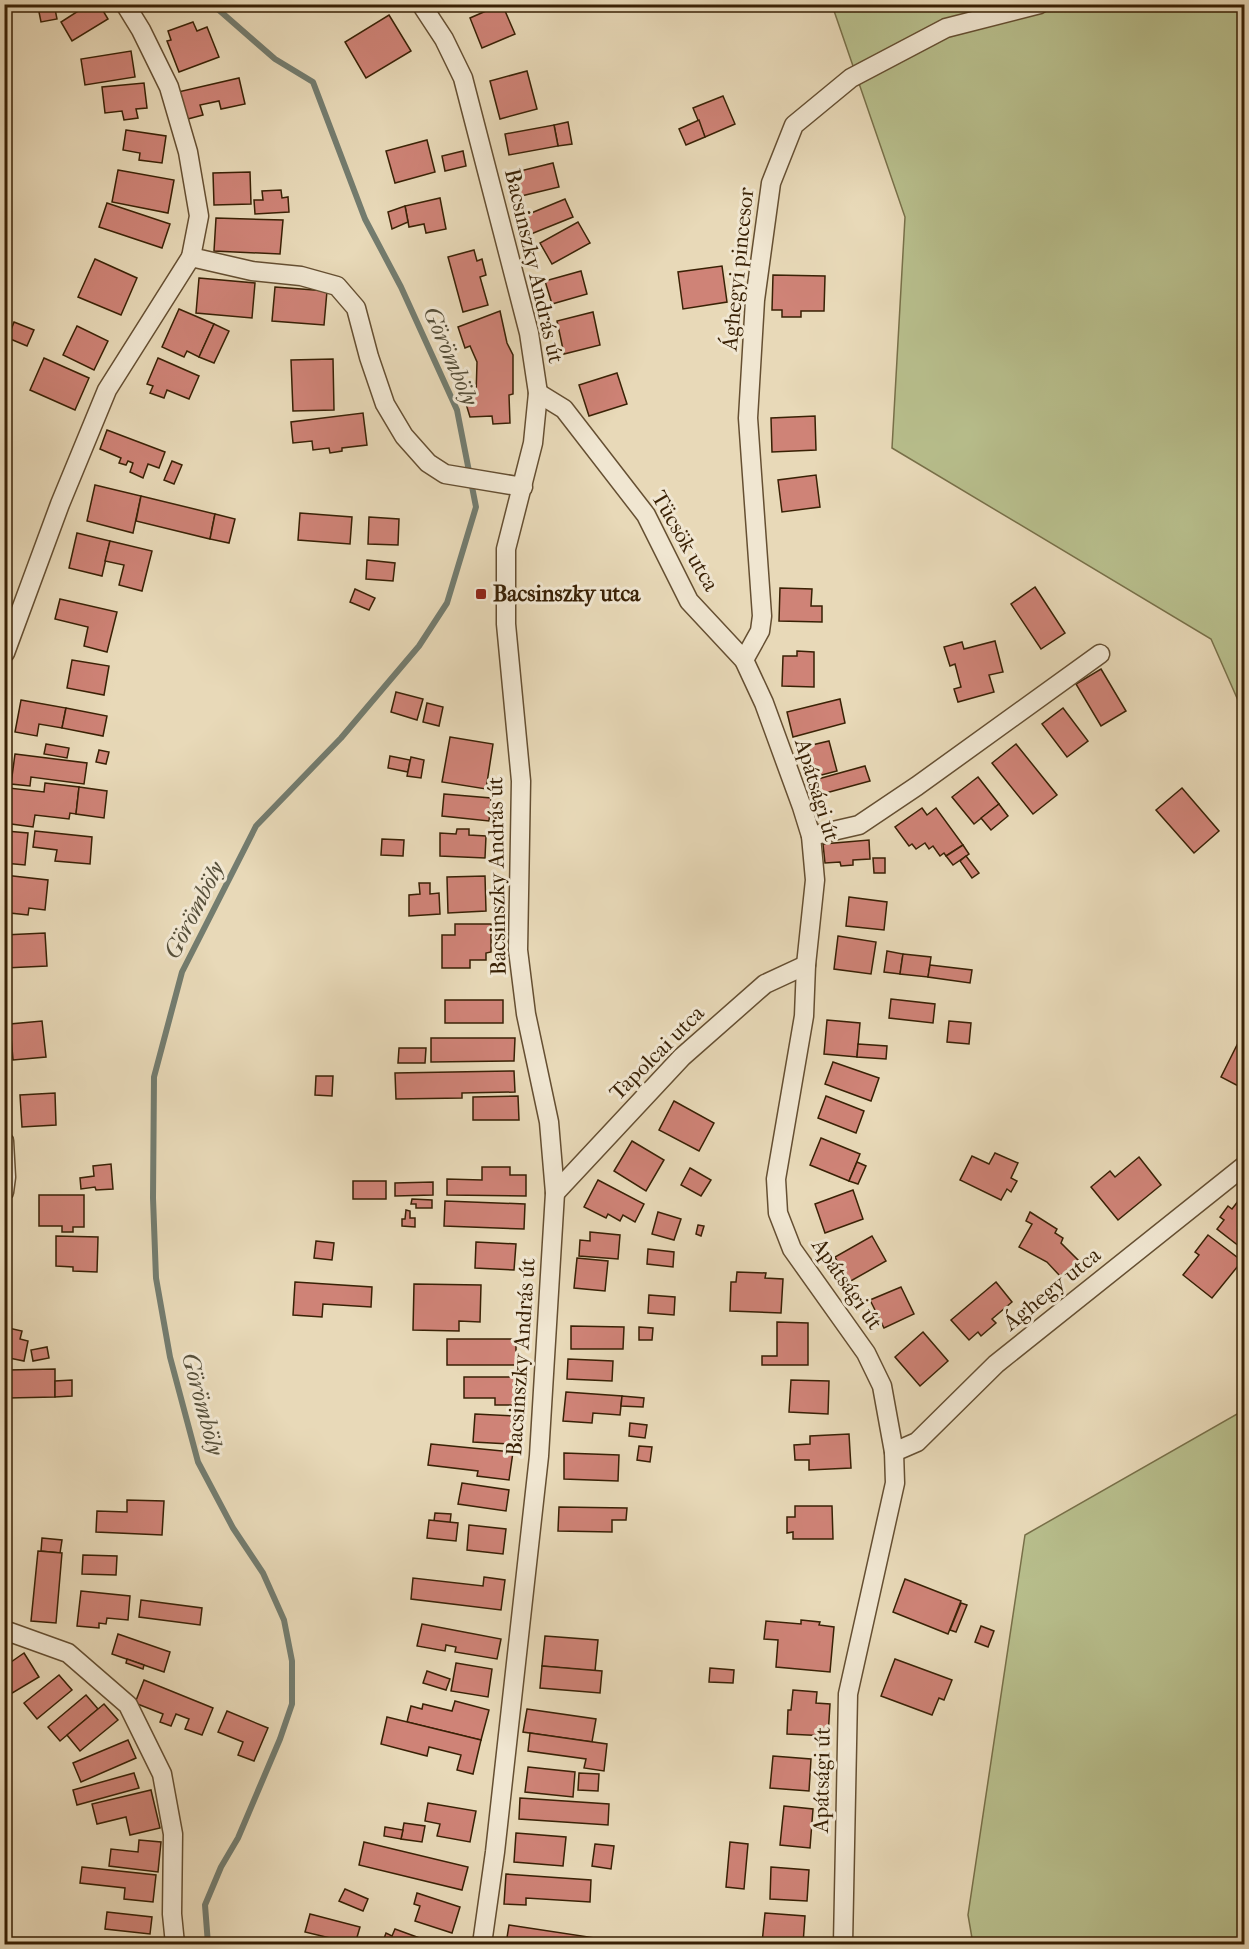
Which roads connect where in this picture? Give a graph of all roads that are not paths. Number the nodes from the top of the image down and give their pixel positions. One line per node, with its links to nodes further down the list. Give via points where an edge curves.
1 (125, 4): 4 (street, via 169,87 188,152 199,216)
2 (421, 4): 5 (street, Bacsinszky András út, via 463,78 529,333)
3 (1040, 4): 9 (street, Ághegyi pincesor, via 946,28 852,78 794,125 771,183 755,300 748,418 762,615 760,631)
4 (191, 257): 6 (street, via 337,286 357,308 385,404 404,436 428,463 445,474); 7 (street, via 107,390)
5 (538, 393): 6 (street, Bacsinszky András út); 9 (street, Tücsök utca, via 564,409 585,435 646,515 689,601)
6 (523, 487): 15 (street, Bacsinszky András út, via 506,549 506,624 521,781 518,950 526,1014 549,1122)
7 (5, 654)
8 (1100, 654): 10 (street, via 859,825)
9 (744, 660): 10 (street, Apátsági út, via 764,704)
10 (811, 836): 11 (street, Apátsági út, via 815,880)
11 (806, 965): 15 (street, Tapolcai utca, via 765,984 682,1057); 16 (street, Apátsági út, via 804,1016 776,1179 778,1212 792,1249 867,1353 882,1386)
12 (4, 1141): 14 (street)
13 (1245, 1166): 16 (street, Ághegy utca, via 996,1364 917,1442)
14 (4, 1192)
15 (555, 1193): 19 (street, Bacsinszky András út, via 539,1456)
16 (894, 1452): 20 (street, Apátsági út, via 895,1483 848,1694)
17 (4, 1630): 18 (street, via 68,1653 128,1705 162,1773 170,1814)
18 (174, 1944)
19 (482, 1944)
20 (843, 1944)

